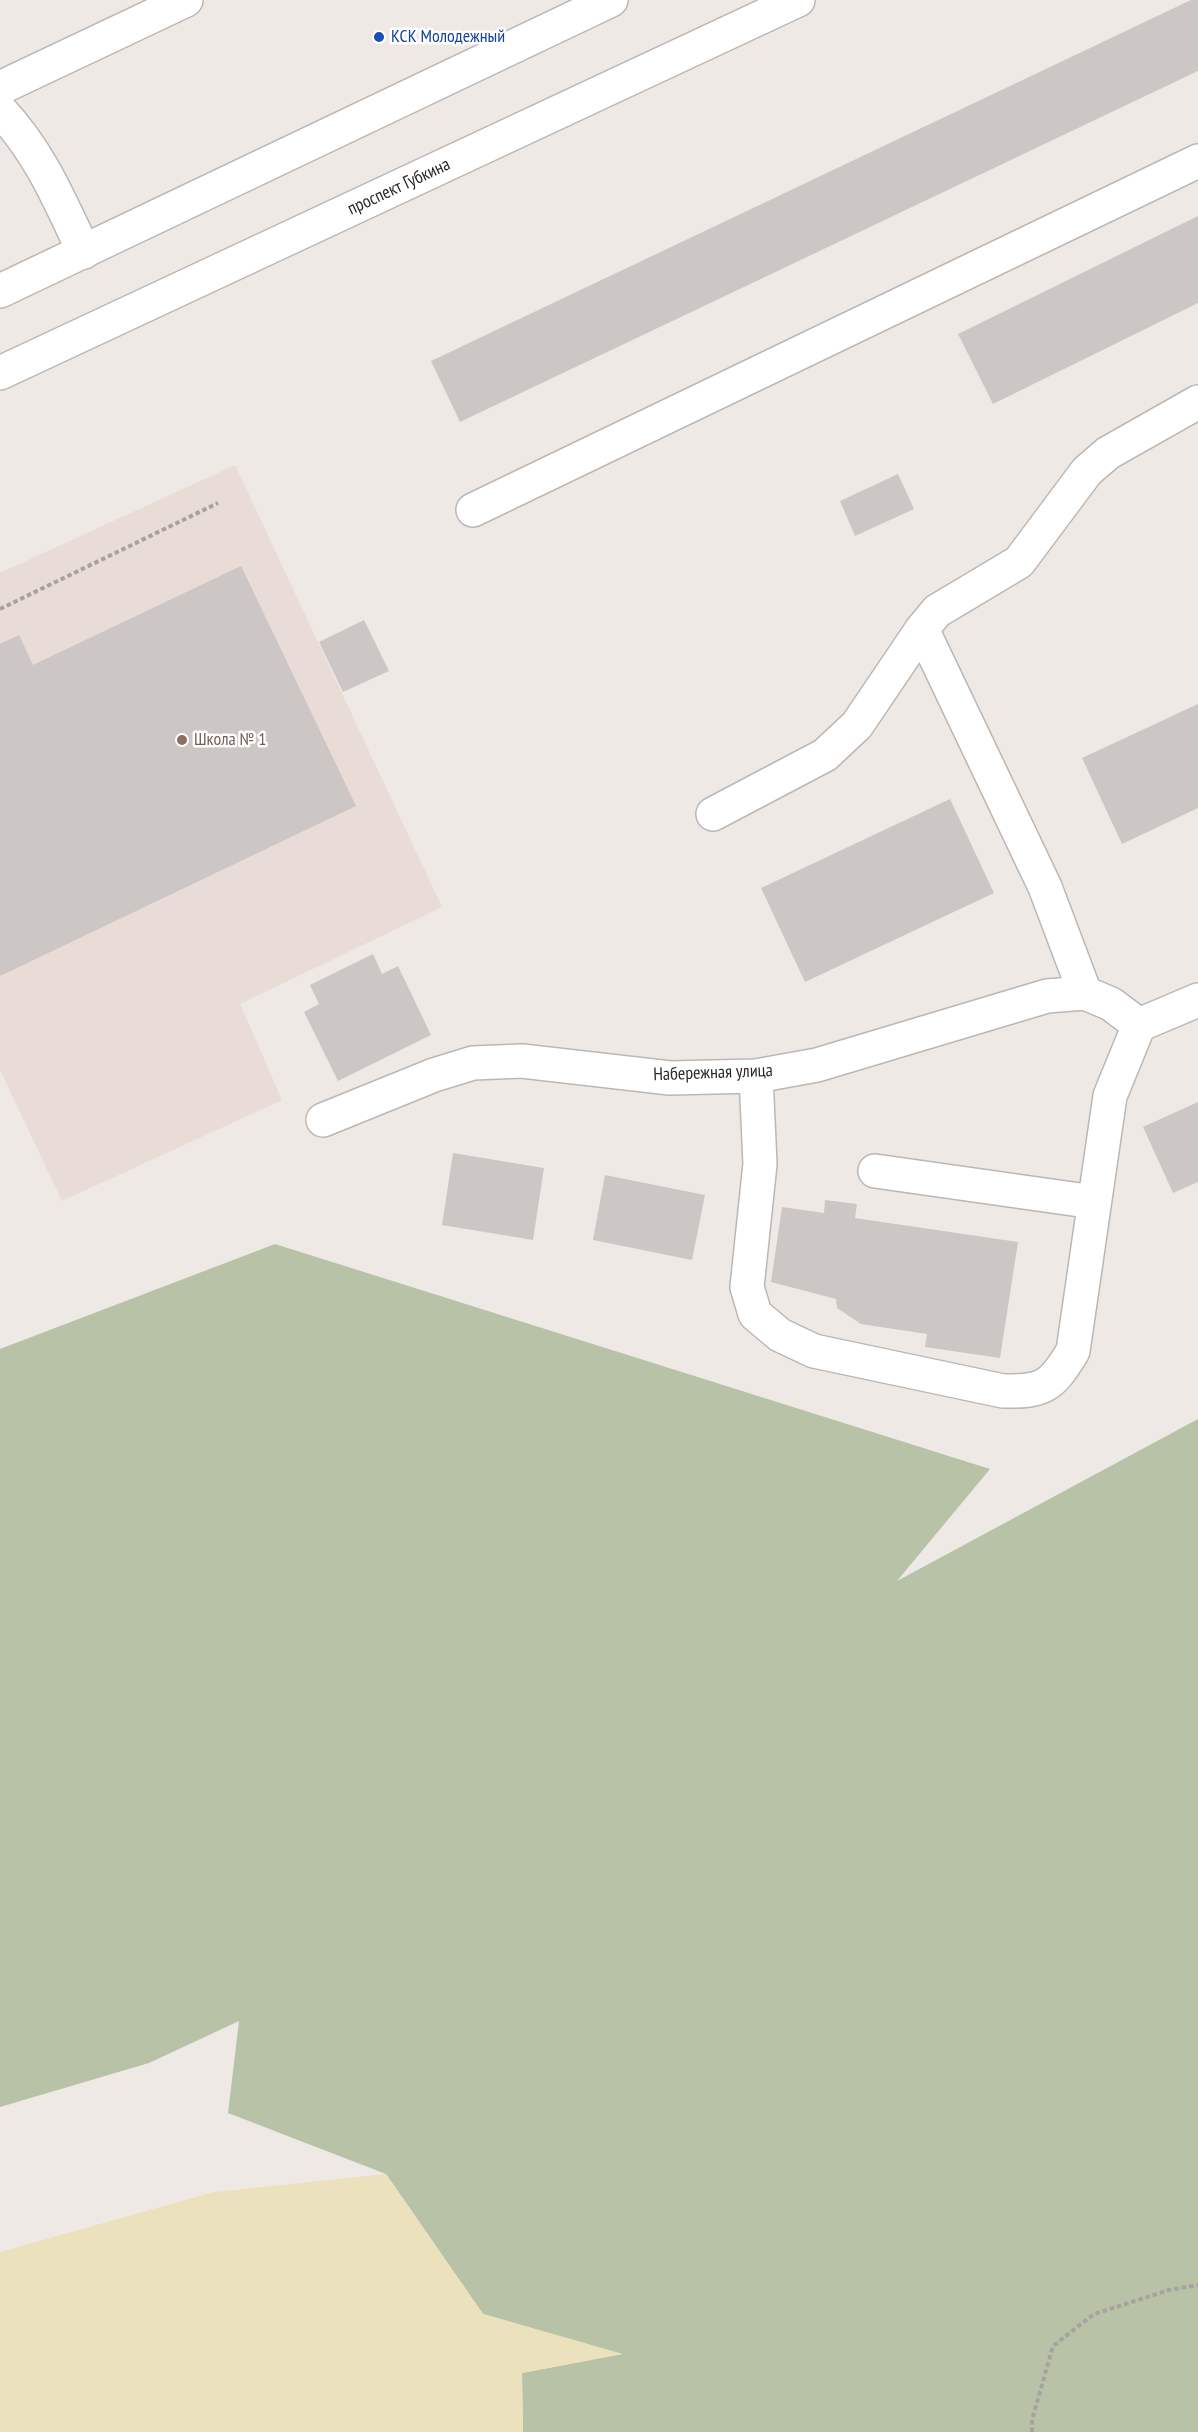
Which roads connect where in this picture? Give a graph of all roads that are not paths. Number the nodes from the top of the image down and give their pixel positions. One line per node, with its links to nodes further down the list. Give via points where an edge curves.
1 (186, 0): 4 (main road)
2 (611, 0): 7 (main road)
3 (798, 0): 9 (main road, проспект Губкина)
4 (0, 88)
5 (0, 110): 7 (main road, via 39,160)
6 (1198, 161): 11 (main road)
7 (84, 252): 8 (main road)
8 (0, 291)
9 (0, 373)
10 (1198, 402): 12 (main road, via 1108,453 1087,471 1019,562 937,611)
11 (473, 510)
12 (922, 628): 13 (main road, via 857,725 825,755); 14 (main road, via 1045,887)
13 (713, 814)
14 (1085, 993): 16 (main road, Набережная улица, via 1111,1004); 17 (main road, Набережная улица, via 1047,996 817,1065)
15 (1198, 1000): 16 (main road)
16 (1139, 1025): 20 (main road, via 1110,1096)
17 (756, 1076): 18 (main road, Набережная улица, via 670,1078 522,1060 473,1063); 20 (main road, via 760,1164 747,1287 755,1314 780,1335 814,1352 1003,1391 1032,1391 1057,1378 1073,1351)
18 (322, 1120)
19 (875, 1172): 20 (main road)
20 (1094, 1202)

